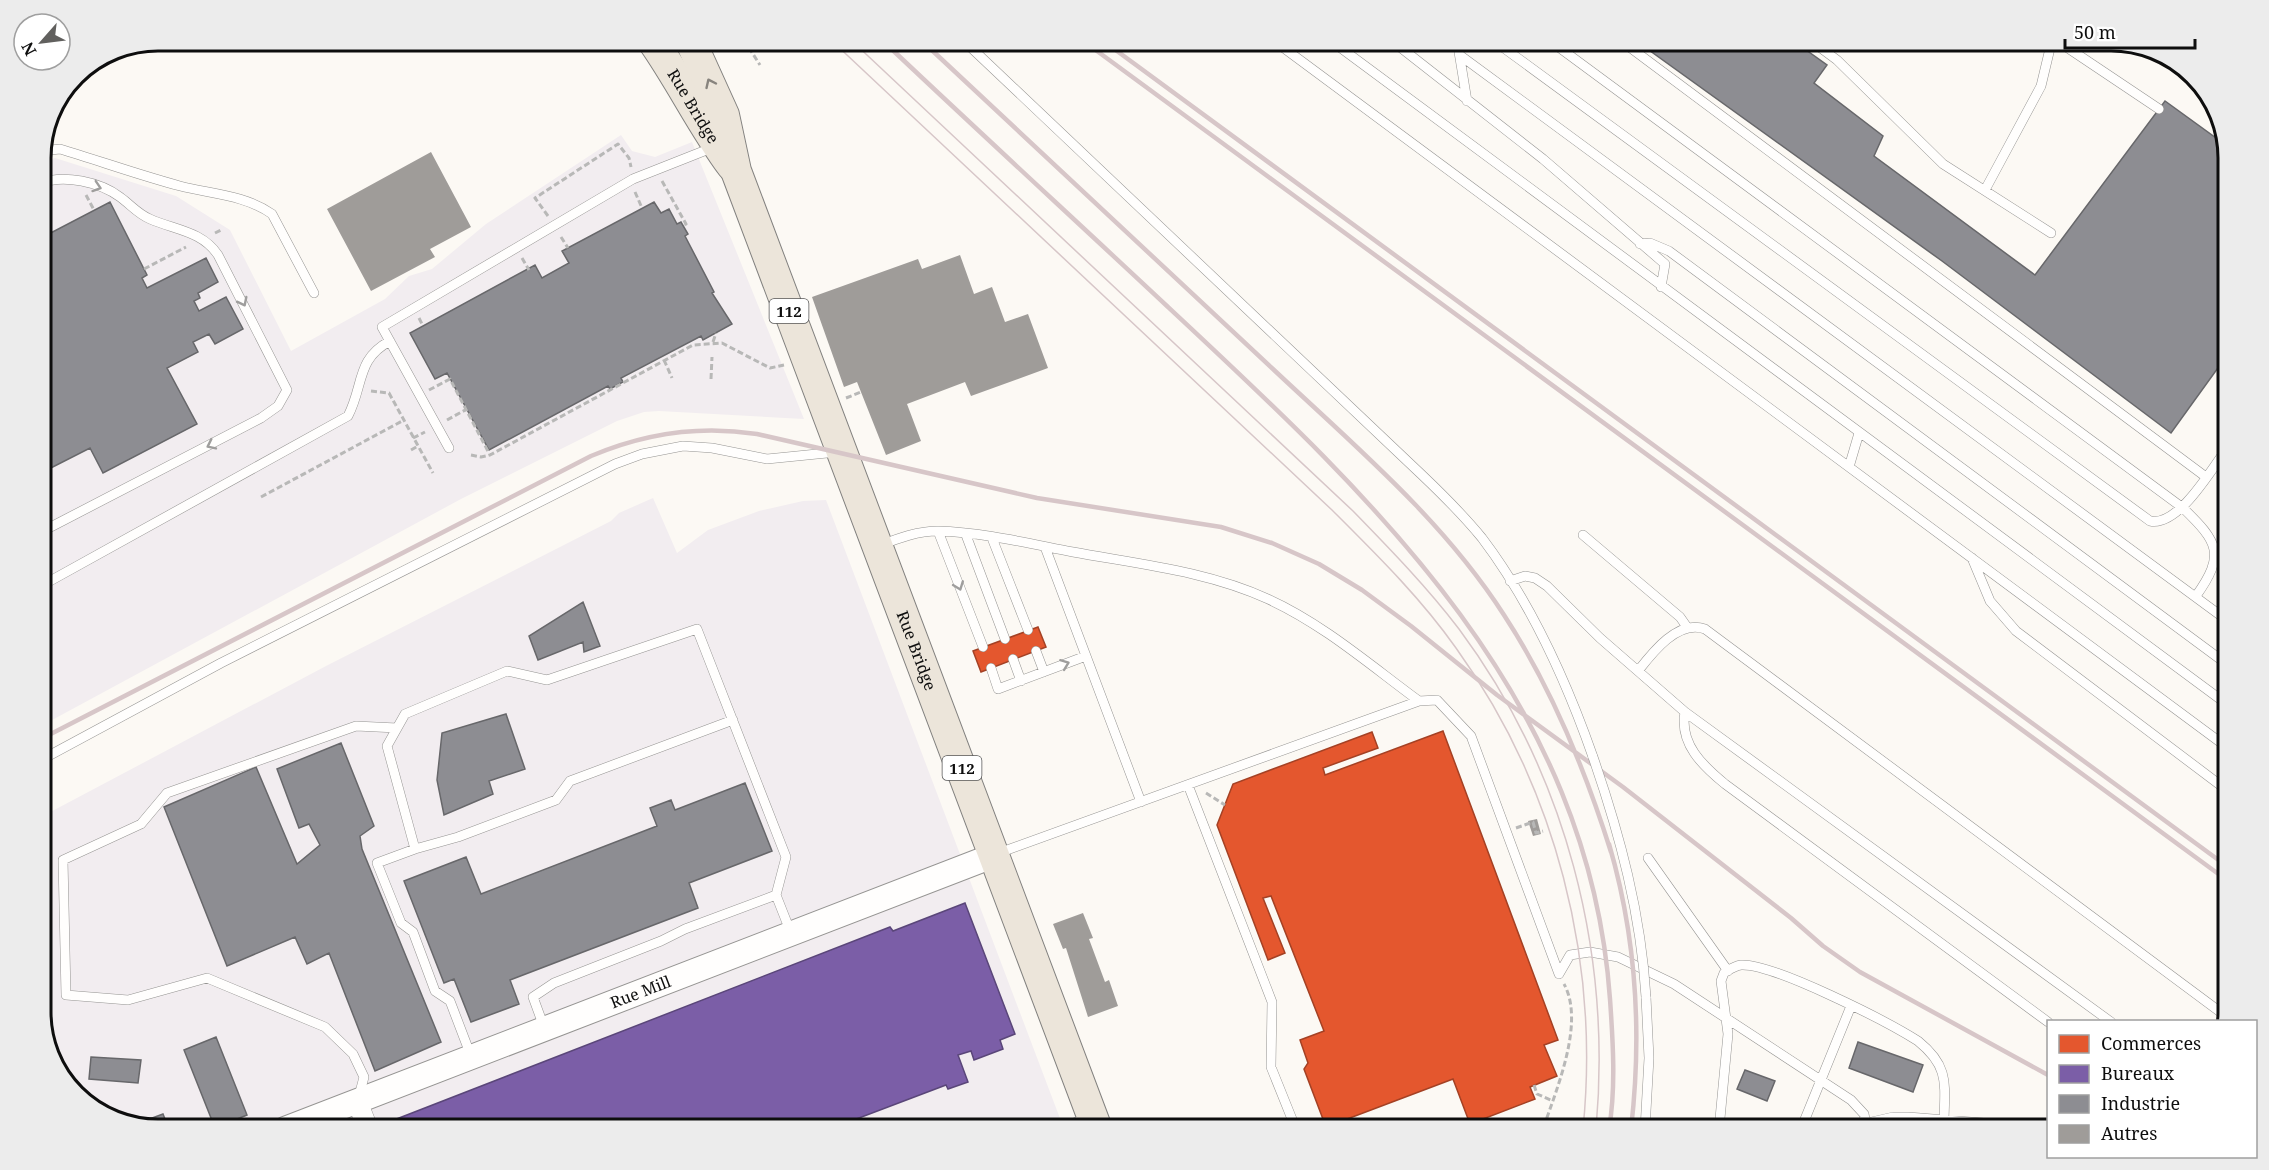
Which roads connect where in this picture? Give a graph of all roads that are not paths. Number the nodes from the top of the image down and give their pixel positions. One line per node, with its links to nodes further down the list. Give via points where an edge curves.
1 (660, 51): 17 (main road, Rue Bridge / 112)
2 (695, 51): 17 (main road, Rue Bridge / 112, one-way to 2, via 724,115)
3 (975, 51): 42 (lane, via 1422,475 1480,536)
4 (1288, 51): 30 (lane)
5 (1345, 51): 23 (lane)
6 (1406, 51): 15 (lane)
7 (1460, 51): 14 (lane)
8 (1508, 51): 32 (lane, via 2150,521 2156,522)
9 (1564, 51): 32 (lane)
10 (1635, 51): 31 (lane)
11 (1825, 51): 20 (lane, via 1943,164)
12 (2049, 51): 20 (lane, via 2041,86)
13 (2072, 51): 16 (lane)
14 (1461, 56): 15 (lane); 43 (lane)
15 (1467, 101): 22 (lane, via 1543,159)
16 (2159, 109)
17 (724, 143): 25 (lane, via 633,179 554,225 382,327); 28 (main road, Rue Bridge / 112)
18 (51, 150): 24 (lane, via 60,149 261,207 272,214)
19 (51, 180): 33 (lane, one-way to 33, via 73,180 103,188 152,220 203,238 218,255 287,390 278,406 261,418)
20 (1985, 190): 21 (lane)
21 (2051, 233)
22 (1640, 244): 23 (lane, via 1665,264); 51 (lane, via 1650,243 1670,251)
23 (1661, 288): 26 (lane)
24 (314, 293)
25 (390, 341): 27 (lane); 41 (lane, via 370,354 349,414 342,419)
26 (1859, 433): 30 (lane); 57 (lane)
27 (449, 448)
28 (843, 452): 38 (main road, Rue Bridge / 112); 63 (lane, via 767,459 683,446 615,464 221,663)
29 (2218, 461): 31 (lane)
30 (1848, 467): 40 (lane)
31 (2206, 477): 32 (lane)
32 (2183, 508): 43 (lane, via 2207,531 2214,544 2208,579)
33 (51, 525)
34 (938, 531): 35 (lane); 38 (lane, via 905,536); 48 (lane, one-way to 48)
35 (966, 535): 37 (lane); 47 (lane)
36 (1583, 536): 45 (lane)
37 (992, 538): 39 (lane); 46 (lane)
38 (878, 546): 68 (main road, Rue Bridge / 112)
39 (1045, 546): 50 (lane); 58 (lane, via 1209,578 1267,598 1329,634)
40 (1972, 558): 62 (lane); 64 (lane, via 1990,601 2016,631)
41 (51, 581)
42 (1510, 581): 54 (lane, via 1525,576 1547,586); 86 (lane, bridge, via 1555,660 1593,757 1633,893 1646,997 1649,1058)
43 (2196, 596): 44 (lane)
44 (2218, 613)
45 (1687, 627): 54 (lane, via 1669,638); 74 (lane, via 1705,629)
46 (1028, 630)
47 (1005, 639)
48 (983, 648)
49 (1036, 651): 55 (lane)
50 (1086, 656): 55 (lane, one-way to 50); 66 (lane)
51 (2218, 658)
52 (1013, 659): 56 (lane)
53 (990, 668): 56 (lane, via 998,689)
54 (1638, 671): 59 (lane)
55 (1044, 672): 56 (lane)
56 (1022, 681)
57 (2218, 698)
58 (1419, 701): 65 (lane); 75 (lane, via 1437,700 1471,736 1559,974 1570,955 1590,952 1618,957 1674,984)
59 (1685, 712): 76 (lane); 77 (lane, via 1684,729 1694,754 1725,784)
60 (734, 720): 61 (lane, via 697,629 548,680 507,671 405,714); 67 (lane, via 570,782 556,800); 70 (lane, via 786,857)
61 (397, 728): 67 (lane, via 387,746); 81 (lane, via 356,726 167,793 141,824 63,860 66,995 128,1000 207,978 325,1027 353,1054 364,1077)
62 (2218, 741)
63 (51, 755)
64 (2218, 783)
65 (1188, 785): 66 (lane); 85 (lane, via 1272,1002 1271,1067)
66 (1141, 802): 68 (lane)
67 (415, 849): 79 (lane, via 378,863 400,923 413,932 435,990 450,1000)
68 (995, 855): 71 (street, Rue Mill); 84 (main road, Rue Bridge / 112)
69 (1648, 858): 72 (lane)
70 (776, 895): 71 (lane); 78 (lane, via 554,983 533,997)
71 (791, 933): 78 (street, Rue Mill)
72 (1728, 971): 73 (lane, via 1741,965 1774,973); 75 (lane, via 1721,981)
73 (1851, 1006): 80 (lane); 92 (lane, via 1929,1049 1946,1080)
74 (2218, 1010)
75 (1725, 1016): 80 (lane); 87 (lane, via 1728,1034)
76 (2108, 1020)
77 (2047, 1021)
78 (545, 1029): 79 (street, Rue Mill)
79 (471, 1057): 81 (street, Rue Mill)
80 (1822, 1082): 88 (lane); 89 (lane, via 1851,1100)
81 (357, 1101): 82 (street, Rue Mill); 83 (street)
82 (312, 1119)
83 (364, 1119)
84 (1094, 1119)
85 (1292, 1119)
86 (1646, 1119)
87 (1720, 1119)
88 (1806, 1119)
89 (1863, 1119)
90 (1887, 1119): 91 (lane)
91 (1927, 1119)
92 (1944, 1119)

